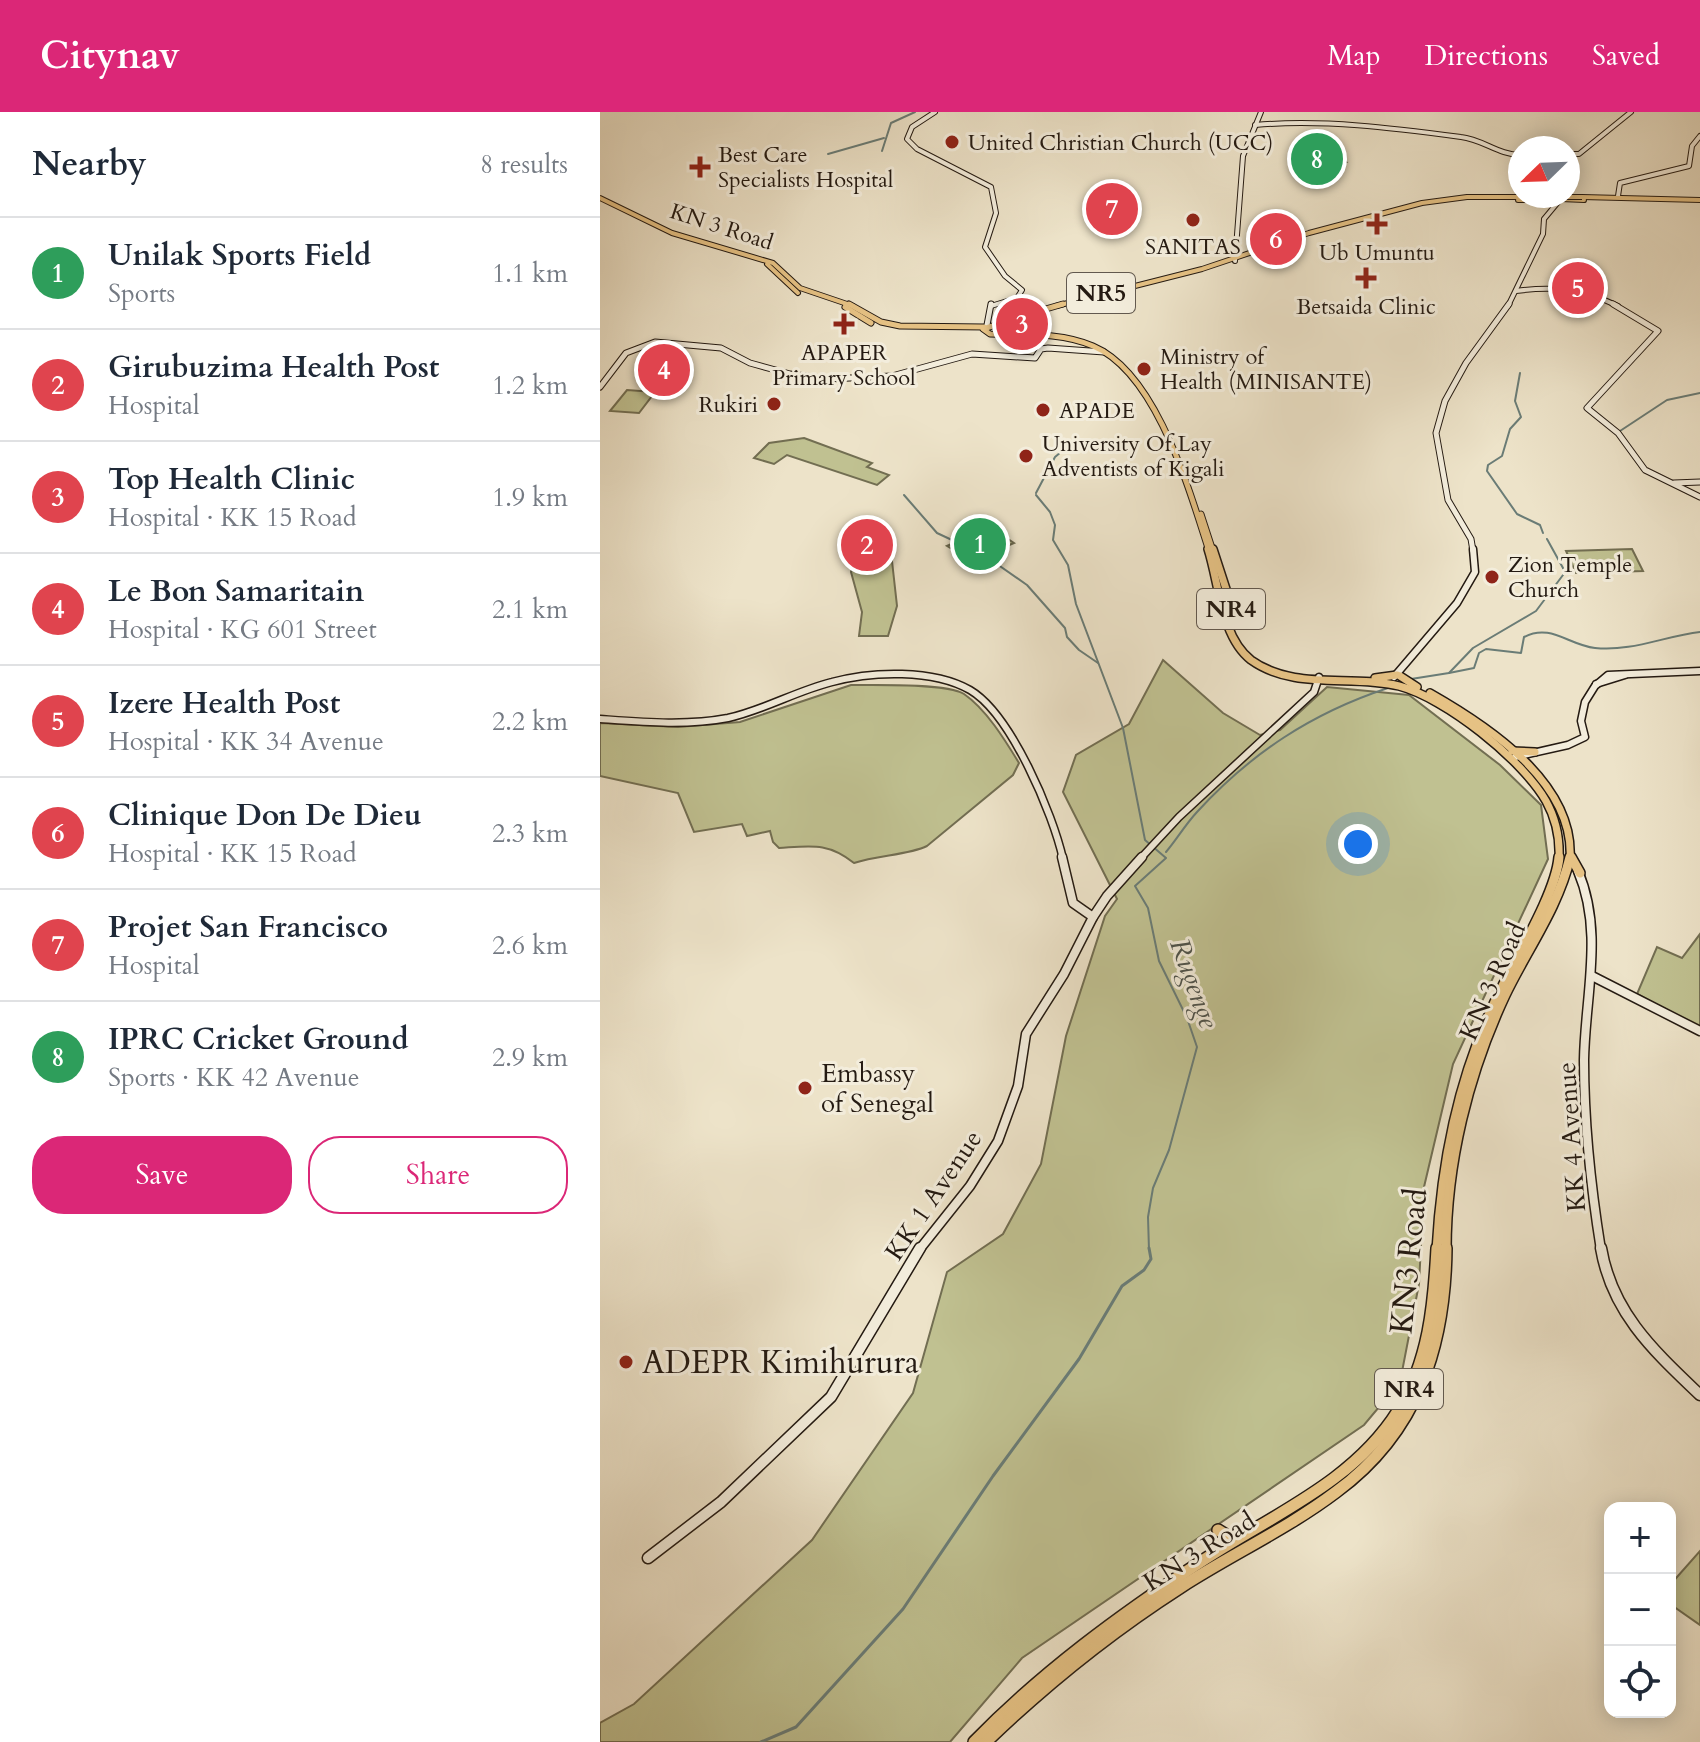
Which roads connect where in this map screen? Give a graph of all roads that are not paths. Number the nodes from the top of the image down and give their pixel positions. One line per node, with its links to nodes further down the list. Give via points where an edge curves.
1 (935, 112): 24 (main road, via 912,127 907,139 991,187 996,213 985,247 1022,292 991,304)
2 (1261, 112): 4 (main road)
3 (1631, 112): 8 (main road)
4 (1255, 125): 6 (main road, via 1301,121 1464,137); 21 (main road, via 1243,156)
5 (1700, 136): 10 (main road, via 1685,168 1620,183)
6 (1505, 152): 7 (main road); 9 (main road)
7 (1508, 152)
8 (1580, 153)
9 (1508, 154)
10 (1618, 196): 14 (highway); 16 (highway)
11 (1508, 197): 12 (highway, NR5)
12 (1486, 198): 13 (highway); 21 (highway, NR5, via 1421,205)
13 (1508, 198)
14 (1580, 198)
15 (1582, 198): 16 (highway, NR5)
16 (1632, 198): 17 (highway); 19 (highway, NR5)
17 (1580, 199)
18 (600, 200): 24 (highway, KN 3 Road, via 675,236 765,263 796,292 845,307 871,324)
19 (1700, 200)
20 (1552, 208): 22 (main road)
21 (1235, 260): 23 (highway, NR5); 25 (highway, NR5, via 1023,317)
22 (1516, 291): 30 (main road, via 1569,288 1617,306 1658,331 1587,408 1618,433 1645,470); 36 (main road, via 1451,388 1436,433 1448,500 1473,546 1474,576)
23 (997, 323): 24 (highway); 25 (highway)
24 (984, 329): 25 (highway, via 994,335); 26 (highway)
25 (1009, 329): 26 (highway)
26 (1030, 333): 27 (highway)
27 (1103, 350): 28 (main road, via 1044,348 1035,358 972,354 892,376 829,379 750,363 721,348 655,342 626,353); 35 (highway, NR4, via 1163,425 1236,643 1270,669)
28 (600, 387)
29 (1700, 482): 31 (main road)
30 (1671, 483): 31 (main road); 32 (main road)
31 (1692, 483): 32 (main road)
32 (1679, 487): 33 (main road)
33 (1700, 497)
34 (1700, 671): 39 (main road, via 1635,672 1596,684 1582,716 1585,737)
35 (1319, 678): 36 (highway, NR4); 36 (highway, NR4); 44 (main road, KK 1 Avenue, via 1314,692 1179,817)
36 (1396, 680): 38 (highway, NR4, via 1460,712); 40 (highway, KN3 Road / NR4)
37 (600, 719): 44 (main road, via 714,720 857,677 956,683 971,689 1025,764 1055,830 1073,903)
38 (1507, 749): 39 (highway); 40 (highway, NR4)
39 (1537, 753): 40 (main road); 41 (highway)
40 (1515, 759): 41 (highway, NR4); 42 (highway, KN3 Road / NR4, via 1544,797)
41 (1530, 770): 43 (highway, NR4, via 1556,803)
42 (1559, 852): 43 (main road); 47 (highway, KN3 Road / NR4, via 1553,882 1478,1042)
43 (1573, 867): 45 (main road, KK 4 Avenue, via 1591,929); 47 (highway, KN 3 Road / NR4, via 1503,1000)
44 (1093, 917): 51 (main road, KK 1 Avenue, via 1026,1034 1018,1086 998,1141 920,1248 837,1389 721,1502)
45 (1592, 976): 46 (main road); 48 (main road, KK 4 Avenue, via 1585,1053 1587,1137 1605,1265 1613,1294 1631,1323)
46 (1700, 1031)
47 (1456, 1131): 50 (highway, KN3 Road / NR4, via 1442,1180 1435,1313 1406,1396 1372,1444 1341,1473); 53 (highway, KN 3 Road / NR4, via 1440,1326 1419,1394 1397,1431 1342,1487 1152,1605 1071,1664)
48 (1700, 1395)
49 (1218, 1530): 50 (highway)
50 (1234, 1540): 52 (highway, KN3 Road / NR4, via 1070,1655)
51 (648, 1558)
52 (974, 1742)
53 (986, 1742)

